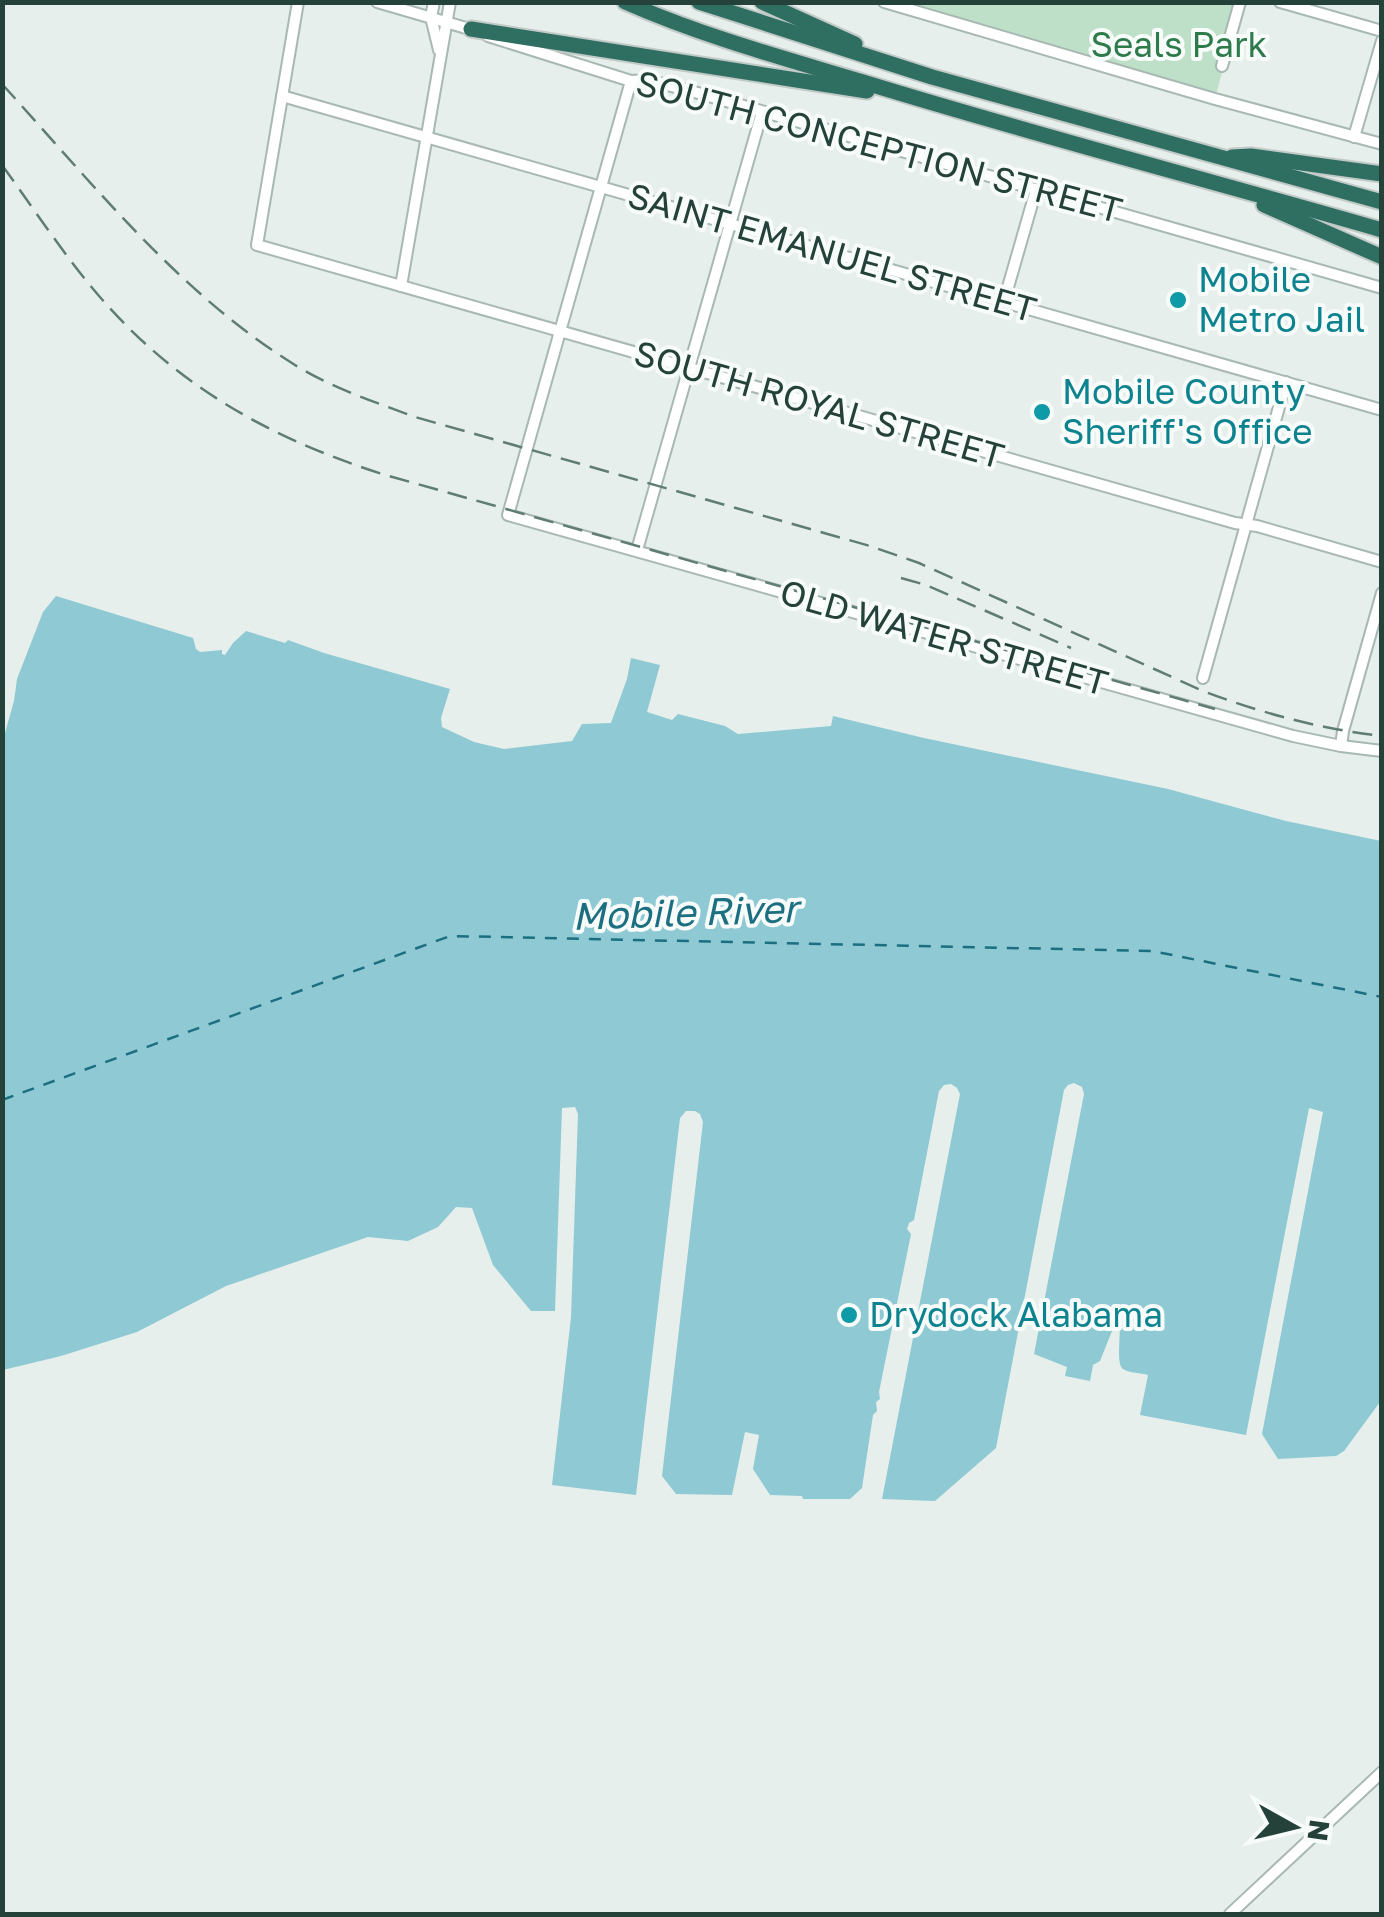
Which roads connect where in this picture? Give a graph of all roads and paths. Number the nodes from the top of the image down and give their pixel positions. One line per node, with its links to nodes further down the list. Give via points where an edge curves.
1 (298, 2): 20 (street)
2 (377, 2): 11 (street, SOUTH CONCEPTION STREET)
3 (434, 2): 11 (street)
4 (450, 2): 12 (street)
5 (626, 2): 21 (highway)
6 (699, 2): 18 (highway)
7 (762, 2): 18 (highway)
8 (884, 2): 24 (street)
9 (1240, 2): 17 (street)
10 (1280, 2): 14 (street)
11 (431, 18): 12 (street, SOUTH CONCEPTION STREET); 16 (street)
12 (447, 22): 13 (street, SOUTH CONCEPTION STREET); 16 (street)
13 (471, 30): 19 (street, SOUTH CONCEPTION STREET); 21 (highway)
14 (1382, 32)
15 (1382, 42): 24 (street)
16 (440, 60): 23 (street)
17 (1222, 66)
18 (932, 77): 26 (highway)
19 (631, 80): 22 (street, SOUTH CONCEPTION STREET); 29 (street)
20 (282, 96): 23 (street, SAINT EMANUEL STREET); 35 (street, SOUTH ROYAL STREET, via 258,245)
21 (916, 98): 28 (highway)
22 (762, 112): 30 (street, SOUTH CONCEPTION STREET); 32 (street)
23 (427, 138): 29 (street, SAINT EMANUEL STREET); 35 (street)
24 (1354, 138): 25 (street)
25 (1382, 144)
26 (1221, 158): 27 (highway, via 1252,156); 31 (highway)
27 (1382, 174)
28 (1210, 183): 33 (highway); 34 (highway)
29 (601, 188): 32 (street, SAINT EMANUEL STREET); 38 (street)
30 (1036, 190): 36 (street, SOUTH CONCEPTION STREET); 37 (street)
31 (1382, 202)
32 (730, 224): 37 (street, SAINT EMANUEL STREET); 39 (street)
33 (1382, 230)
34 (1382, 256)
35 (400, 286): 38 (street, SOUTH ROYAL STREET)
36 (1382, 288)
37 (1004, 301): 40 (street, SAINT EMANUEL STREET)
38 (560, 332): 39 (street, SOUTH ROYAL STREET); 43 (street, OLD WATER STREET, via 508,515)
39 (689, 368): 42 (street, SOUTH ROYAL STREET); 43 (street)
40 (1286, 382): 41 (street, SAINT EMANUEL STREET); 42 (street)
41 (1382, 410)
42 (1246, 524): 44 (street, SOUTH ROYAL STREET); 46 (street)
43 (637, 550): 47 (street, OLD WATER STREET)
44 (1382, 562)
45 (1382, 593): 47 (street)
46 (1203, 678)
47 (1341, 746): 48 (street, OLD WATER STREET)
48 (1382, 750)
49 (1382, 1772): 50 (street)
50 (1230, 1914)

